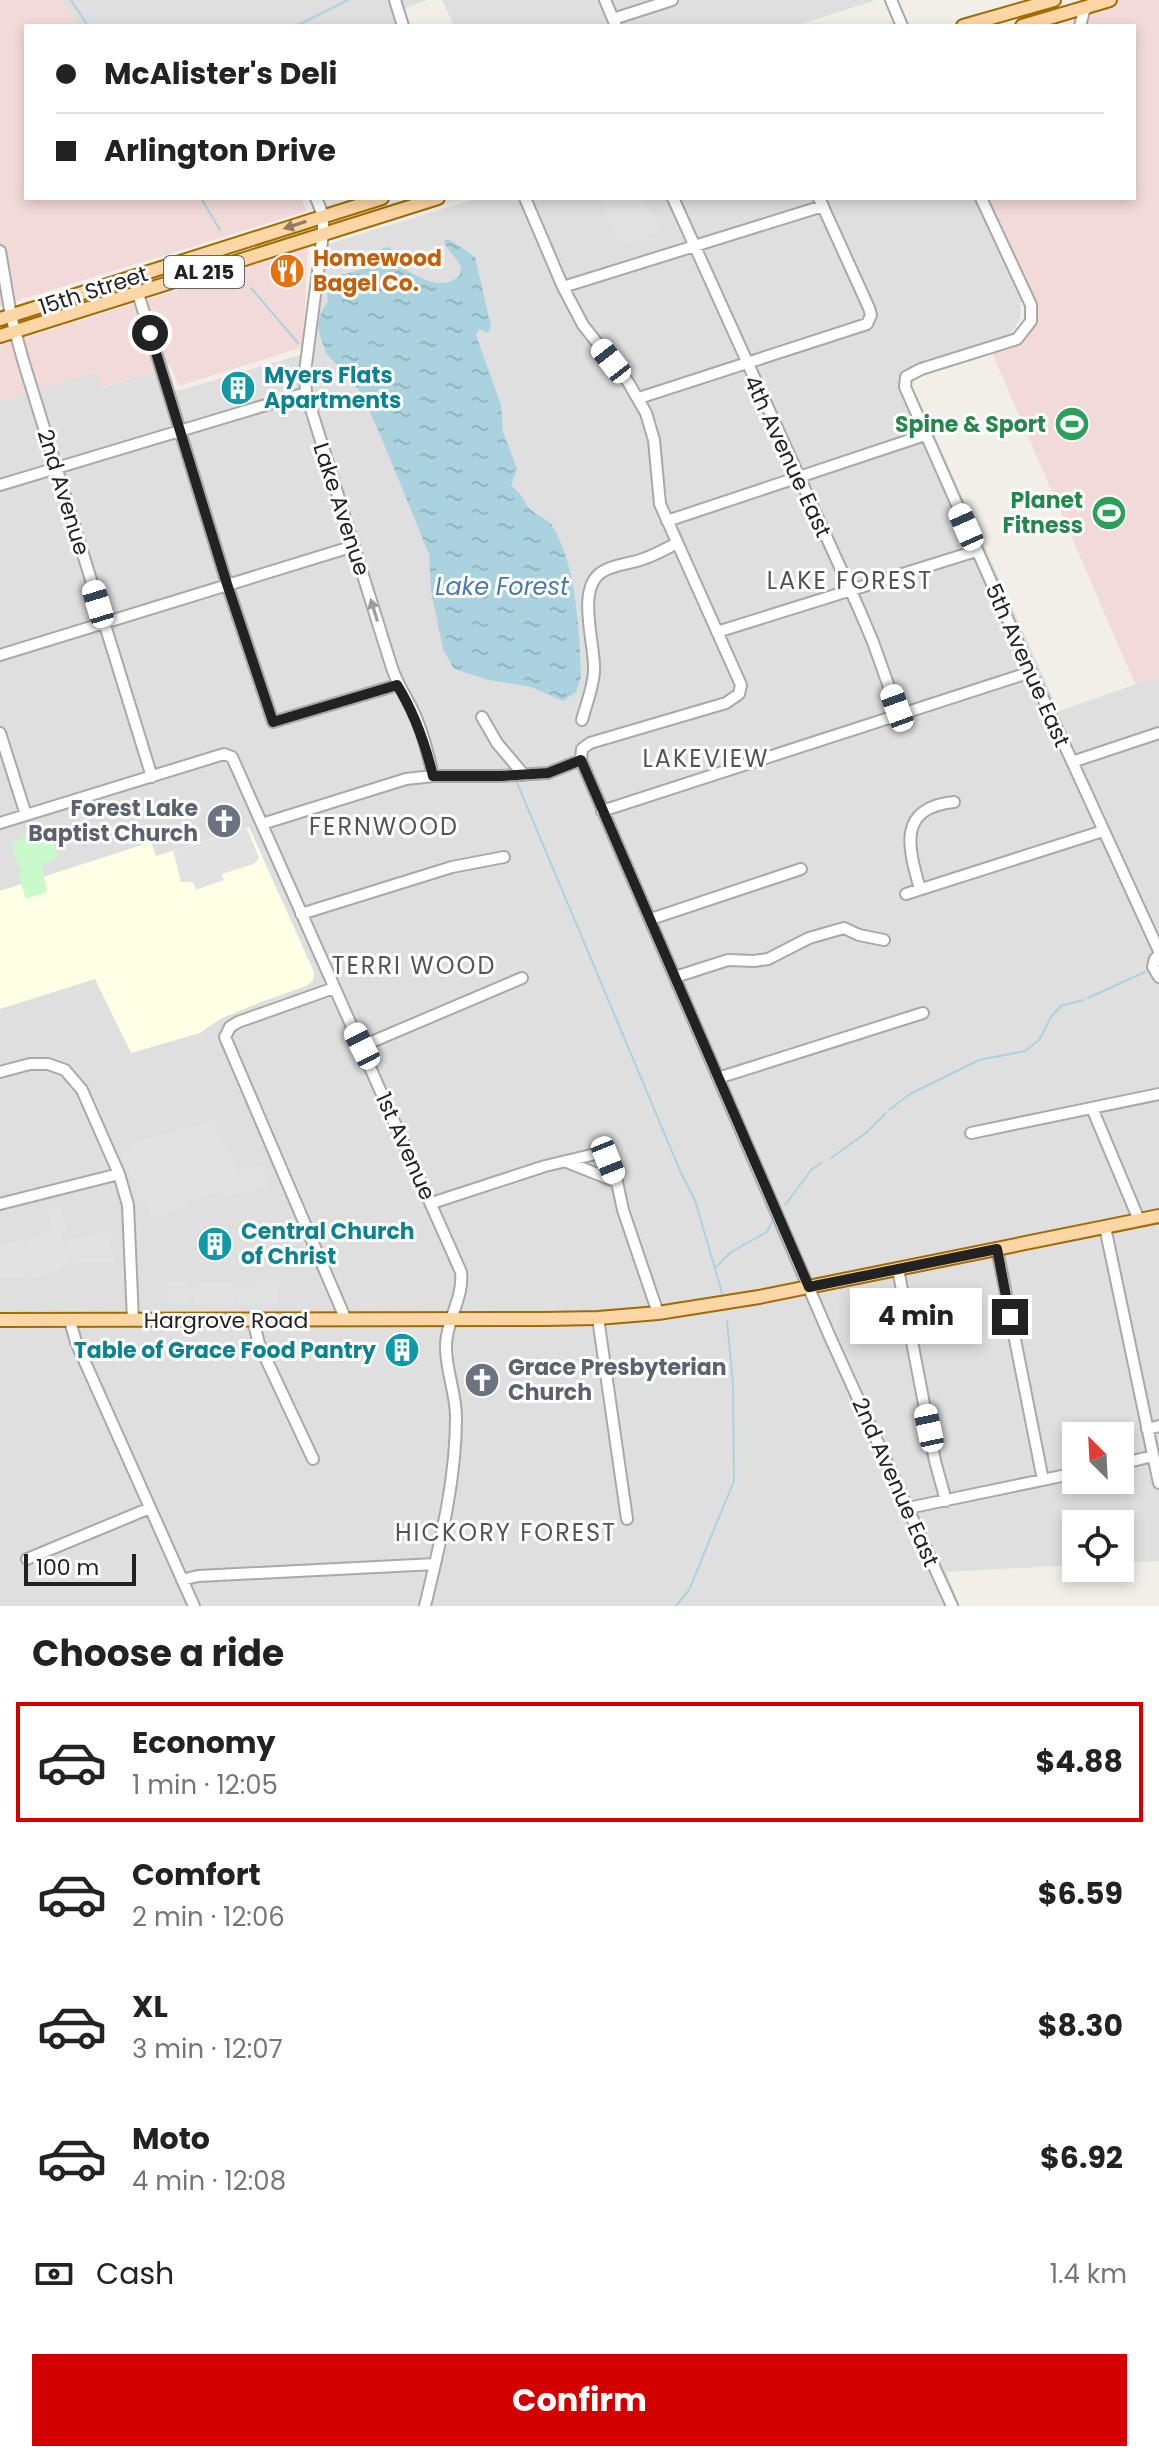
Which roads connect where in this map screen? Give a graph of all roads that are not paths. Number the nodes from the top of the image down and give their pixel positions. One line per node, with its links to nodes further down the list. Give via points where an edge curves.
1 (395, 0): 10 (street)
2 (605, 0): 9 (street)
3 (672, 0): 9 (street)
4 (891, 0): 11 (street)
5 (1054, 0): 12 (main road)
6 (1110, 0): 7 (main road)
7 (1088, 7): 8 (main road); 15 (street)
8 (1065, 14): 13 (main road); 14 (street)
9 (614, 23)
10 (402, 24)
11 (901, 24)
12 (970, 24)
13 (1029, 24)
14 (1077, 24)
15 (1080, 24)
16 (317, 200): 23 (street)
17 (375, 200): 23 (main road, AL 215)
18 (431, 200): 24 (main road, AL 215)
19 (526, 200): 28 (street)
20 (674, 200): 25 (street, 4th Avenue East)
21 (982, 200): 37 (street, 5th Avenue East, via 1031,305 1031,321 1017,339 906,377 905,387)
22 (821, 202): 25 (street); 33 (street, via 869,308 867,324)
23 (323, 215): 24 (street, Lake Avenue); 27 (main road, 15th Street / AL 215, one-way to 27)
24 (323, 233): 29 (main road, 15th Street / AL 215); 34 (street, Lake Avenue)
25 (694, 246): 28 (street); 33 (street, 4th Avenue East)
26 (0, 251): 30 (street, 2nd Avenue)
27 (133, 277): 29 (street); 30 (main road, 15th Street / AL 215)
28 (563, 287): 35 (street, via 583,325)
29 (138, 293): 31 (main road, 15th Street / AL 215); 36 (street)
30 (6, 318): 31 (street, 2nd Avenue)
31 (15, 332): 32 (main road, 15th Street / AL 215); 38 (street, 2nd Avenue)
32 (0, 336)
33 (746, 363): 35 (street); 39 (street, 4th Avenue East)
34 (306, 393): 36 (street); 43 (street, Lake Avenue)
35 (639, 398): 41 (street, via 654,440 660,504)
36 (181, 431): 38 (street); 45 (street)
37 (925, 435): 39 (street); 44 (street, 5th Avenue East)
38 (57, 469): 40 (street); 47 (street, 2nd Avenue)
39 (798, 477): 41 (street); 46 (street, 4th Avenue East)
40 (0, 485)
41 (667, 521): 42 (street)
42 (677, 543): 48 (street); 54 (street, via 607,569 593,580 588,615 595,669)
43 (354, 546): 45 (street); 51 (street, Lake Avenue, one-way to 43)
44 (976, 551): 46 (street); 50 (street, 5th Avenue East)
45 (227, 584): 47 (street); 51 (street, via 273,722)
46 (850, 591): 48 (street); 52 (street, 4th Avenue East)
47 (104, 623): 49 (street); 61 (street, 2nd Avenue)
48 (717, 632): 57 (street, via 741,685 733,700 590,743 582,749)
49 (0, 655)
50 (1031, 672): 52 (street); 58 (street, 5th Avenue East)
51 (397, 685): 60 (street, Lake Avenue, via 412,710)
52 (899, 715): 63 (street)
53 (482, 717): 59 (street)
54 (582, 720)
55 (0, 733): 64 (street)
56 (1159, 733): 58 (street)
57 (581, 760): 59 (street, via 548,773); 63 (street, 2nd Avenue East)
58 (1072, 762): 67 (street, 5th Avenue East)
59 (524, 775): 60 (street)
60 (433, 776): 66 (street, via 396,781)
61 (152, 777): 64 (street); 66 (street, 1st Avenue, via 224,754 232,757)
62 (954, 802): 70 (street, via 939,803 915,820 909,838)
63 (602, 811): 73 (street, 2nd Avenue East)
64 (26, 815): 65 (street)
65 (0, 823)
66 (262, 824): 72 (street, 1st Avenue)
67 (1103, 831): 70 (street); 75 (street, 5th Avenue East)
68 (504, 857): 72 (street, via 452,867)
69 (801, 869): 73 (street)
70 (920, 889): 71 (street)
71 (906, 894)
72 (301, 914): 79 (street, 1st Avenue)
73 (651, 919): 76 (street, 2nd Avenue East)
74 (884, 940): 76 (street, via 844,928 768,959 728,960)
75 (1159, 953): 77 (street, via 1153,967)
76 (675, 977): 83 (street, 2nd Avenue East)
77 (1159, 977)
78 (522, 978): 81 (street)
79 (334, 988): 81 (street, 1st Avenue); 103 (street, via 238,1022 225,1037)
80 (923, 1013): 83 (street)
81 (362, 1046): 90 (street, 1st Avenue)
82 (0, 1072): 88 (street, via 39,1063 72,1075)
83 (718, 1078): 97 (street, 2nd Avenue East)
84 (1159, 1094): 85 (street)
85 (1092, 1108): 86 (street); 93 (street)
86 (971, 1133)
87 (566, 1161): 89 (street); 89 (street, via 604,1152); 90 (street)
88 (119, 1174): 91 (street); 102 (street, via 130,1221)
89 (617, 1182): 98 (street)
90 (432, 1203): 104 (street, 1st Avenue, via 461,1272)
91 (0, 1204)
92 (1159, 1216): 93 (main road, Hargrove Road)
93 (1139, 1220): 94 (main road, Hargrove Road)
94 (1105, 1227): 95 (main road, Hargrove Road); 107 (street)
95 (997, 1249): 96 (main road, Hargrove Road); 112 (street)
96 (898, 1269): 97 (main road, Hargrove Road); 114 (street)
97 (809, 1287): 98 (main road, Hargrove Road); 116 (street, 2nd Avenue East)
98 (658, 1313): 99 (main road, Hargrove Road)
99 (598, 1318): 104 (main road, Hargrove Road); 117 (street)
100 (253, 1319): 102 (main road, Hargrove Road); 103 (main road, Hargrove Road); 109 (street, via 259,1344)
101 (0, 1320): 105 (main road, Hargrove Road)
102 (133, 1320): 105 (main road, Hargrove Road)
103 (346, 1320): 104 (main road, Hargrove Road)
104 (452, 1320): 119 (street, 1st Avenue, via 446,1356 456,1412 455,1456)
105 (70, 1321): 115 (street)
106 (1159, 1426): 107 (street)
107 (1147, 1429): 108 (street)
108 (1153, 1456): 110 (street); 113 (street)
109 (313, 1459)
110 (1134, 1461)
111 (1062, 1476): 112 (street)
112 (1043, 1480): 114 (street)
113 (1159, 1483)
114 (946, 1501): 116 (street)
115 (150, 1508): 118 (street); 120 (street)
116 (908, 1508): 123 (street, 2nd Avenue East)
117 (627, 1519)
118 (27, 1559)
119 (435, 1564): 120 (street); 122 (street, 1st Avenue)
120 (182, 1580): 121 (street)
121 (194, 1606)
122 (425, 1606)
123 (952, 1606)

